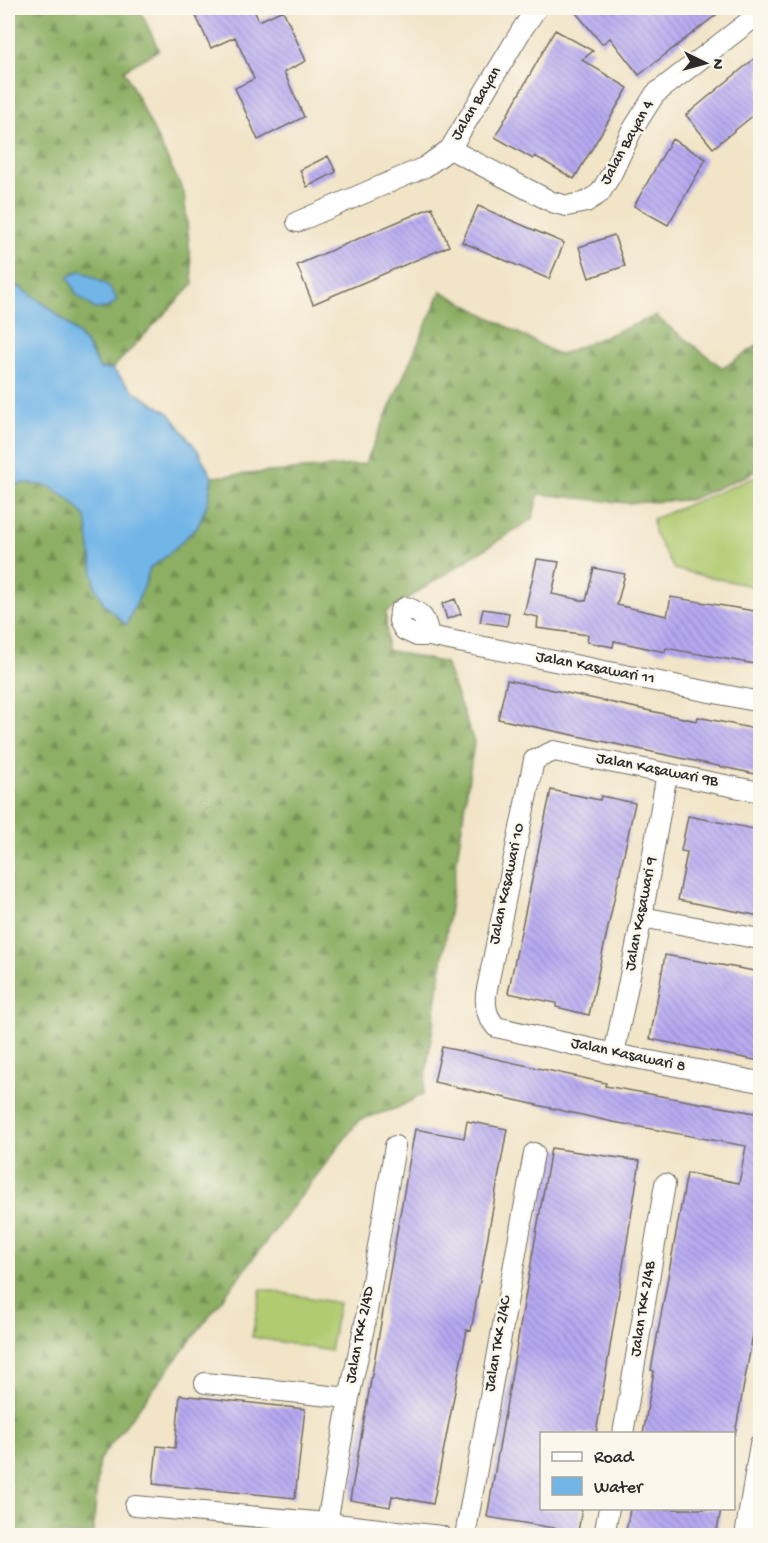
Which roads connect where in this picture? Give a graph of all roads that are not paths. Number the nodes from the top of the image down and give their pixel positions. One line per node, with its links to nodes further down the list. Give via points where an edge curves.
1 (537, 8): 3 (street, Jalan Bayan)
2 (760, 13): 3 (street, Jalan Bayan 4, via 655,94 630,132 600,193 586,202 567,206 552,202)
3 (450, 149): 4 (street, Jalan Bayan, via 424,168)
4 (297, 222)
5 (429, 636): 6 (street, Jalan Kasawari 11)
6 (760, 702)
7 (554, 751): 8 (street, Jalan Kasawari 9B); 12 (street, Jalan Kasawari 10, via 534,760 531,772 486,994 487,1017)
8 (667, 773): 9 (street, Jalan Kasawari 9B); 10 (street, Jalan Kasawari 9)
9 (760, 792)
10 (642, 917): 11 (street); 13 (street, Jalan Kasawari 9)
11 (760, 939)
12 (496, 1027): 13 (street, Jalan Kasawari 8)
13 (614, 1054): 14 (street, Jalan Kasawari 8)
14 (760, 1082)
15 (395, 1146): 19 (street, Jalan TKK 2/4D)
16 (534, 1153): 26 (street, Jalan TKK 2/4C)
17 (665, 1184): 20 (street, Jalan TKK 2/4B)
18 (205, 1383): 19 (street)
19 (349, 1398): 24 (street, Jalan TKK 2/4D)
20 (623, 1432)
21 (760, 1444): 28 (street)
22 (135, 1506): 24 (street)
23 (609, 1510): 27 (street)
24 (327, 1523): 25 (street)
25 (441, 1536)
26 (465, 1536)
27 (604, 1536)
28 (745, 1536)

